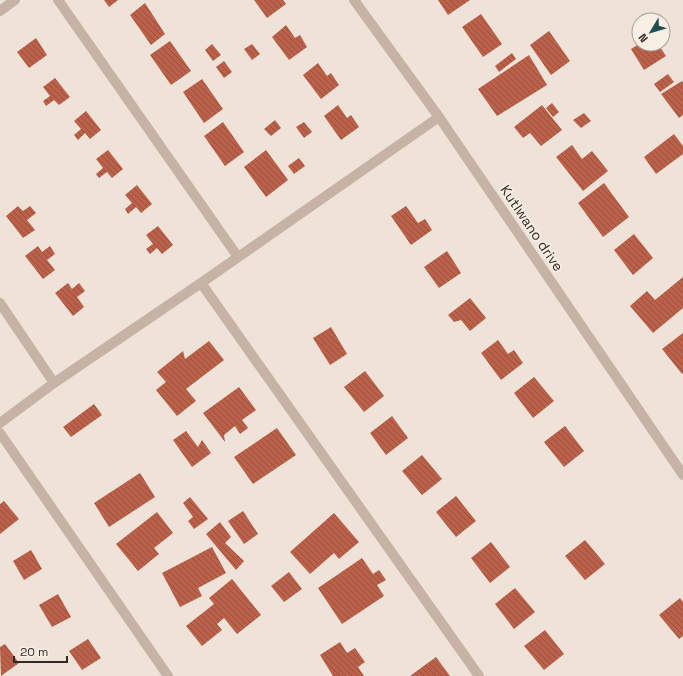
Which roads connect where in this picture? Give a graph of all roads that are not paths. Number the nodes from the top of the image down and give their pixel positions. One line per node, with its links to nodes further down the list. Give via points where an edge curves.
1 (15, 0): 4 (street)
2 (58, 0): 6 (street)
3 (354, 0): 5 (street, Kutlwano drive)
4 (0, 11)
5 (438, 117): 6 (street); 12 (street, Kutlwano drive)
6 (238, 257): 7 (street)
7 (201, 283): 9 (street); 14 (street)
8 (0, 303): 9 (street)
9 (54, 383): 10 (street)
10 (0, 423)
11 (0, 433): 13 (street)
12 (683, 475)
13 (168, 676)
14 (479, 676)

